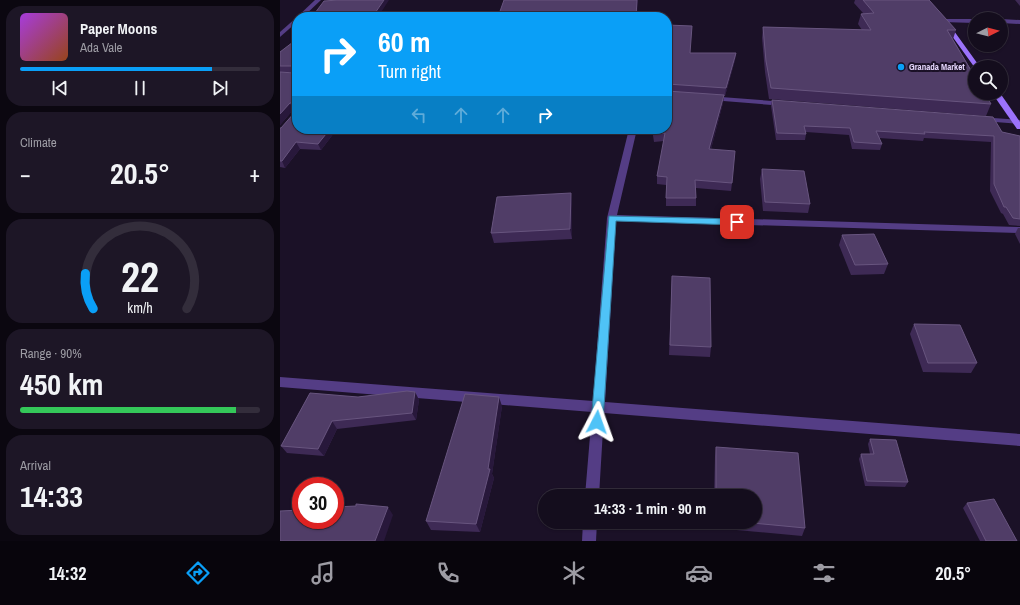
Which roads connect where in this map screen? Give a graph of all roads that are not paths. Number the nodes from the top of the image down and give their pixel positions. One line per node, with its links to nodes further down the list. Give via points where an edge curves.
1 (318, 0): 2 (street)
2 (305, 12)
3 (942, 18): 4 (street); 9 (main road)
4 (968, 20)
5 (1008, 21): 6 (street)
6 (1020, 22)
7 (292, 24): 8 (street)
8 (280, 35)
9 (972, 60)
10 (707, 98): 12 (street)
11 (1001, 100): 14 (main road)
12 (794, 105)
13 (977, 119): 14 (street)
14 (1019, 124)
15 (632, 134): 16 (street)
16 (612, 218): 17 (street); 19 (street)
17 (1020, 230)
18 (280, 382): 19 (street)
19 (598, 408): 20 (street); 21 (street)
20 (1020, 440)
21 (592, 489)
22 (590, 529): 23 (street)
23 (589, 541)

